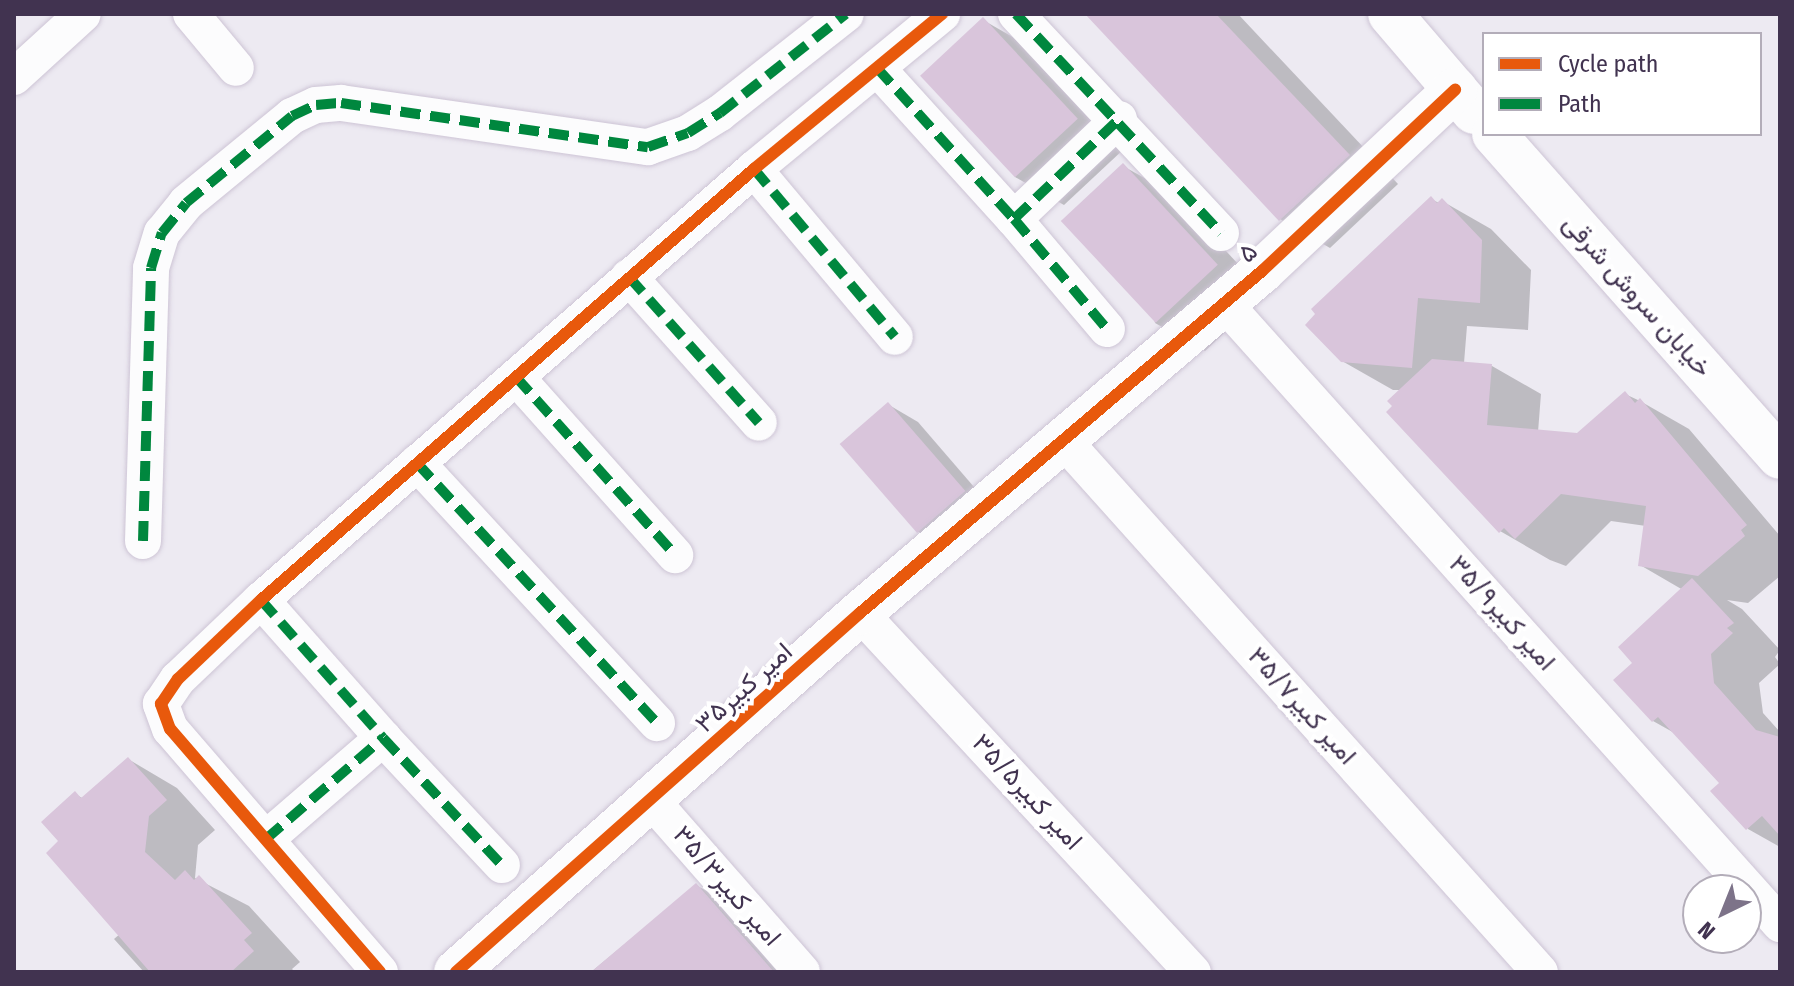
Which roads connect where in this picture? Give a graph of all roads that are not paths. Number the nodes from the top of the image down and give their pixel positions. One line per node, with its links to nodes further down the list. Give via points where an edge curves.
1 (83, 14): 9 (street)
2 (191, 14): 7 (street)
3 (846, 14): 26 (street, via 720,113 688,133 648,147 341,103 316,105 292,116 186,203 162,233 151,268)
4 (942, 14): 8 (street)
5 (1016, 14): 11 (street)
6 (1390, 14): 10 (street)
7 (236, 68)
8 (877, 68): 14 (street); 15 (street)
9 (14, 77)
10 (1455, 90): 12 (street); 18 (street, ۵)
11 (1119, 119): 15 (street); 16 (street)
12 (1482, 121)
13 (1496, 136): 24 (street, خیابان سروش شرقی)
14 (754, 169): 17 (street); 20 (street)
15 (1014, 219): 19 (street)
16 (1221, 233)
17 (629, 277): 21 (street); 22 (street)
18 (1224, 303): 23 (street, ۵); 35 (street, امیر کبیر۳۵/۹)
19 (1107, 329)
20 (895, 337)
21 (516, 377): 25 (street); 27 (street)
22 (759, 423)
23 (1064, 441): 29 (street, امیر کبیر۳۵); 40 (street, امیر کبیر۳۵/۷)
24 (1780, 457)
25 (417, 463): 28 (street); 30 (street)
26 (143, 541)
27 (675, 555)
28 (261, 600): 31 (street); 33 (street, via 178,679 161,704 170,729)
29 (860, 613): 32 (street, امیر کبیر۳۵); 39 (street, امیر کبیر۳۵/۵)
30 (657, 723)
31 (383, 738): 33 (street); 34 (street)
32 (652, 801): 36 (street, امیر کبیر۳۵); 38 (street, امیر کبیر۳۵/۳)
33 (266, 839): 37 (street)
34 (502, 865)
35 (1780, 924)
36 (466, 969)
37 (380, 972)
38 (802, 972)
39 (1193, 972)
40 (1540, 972)

